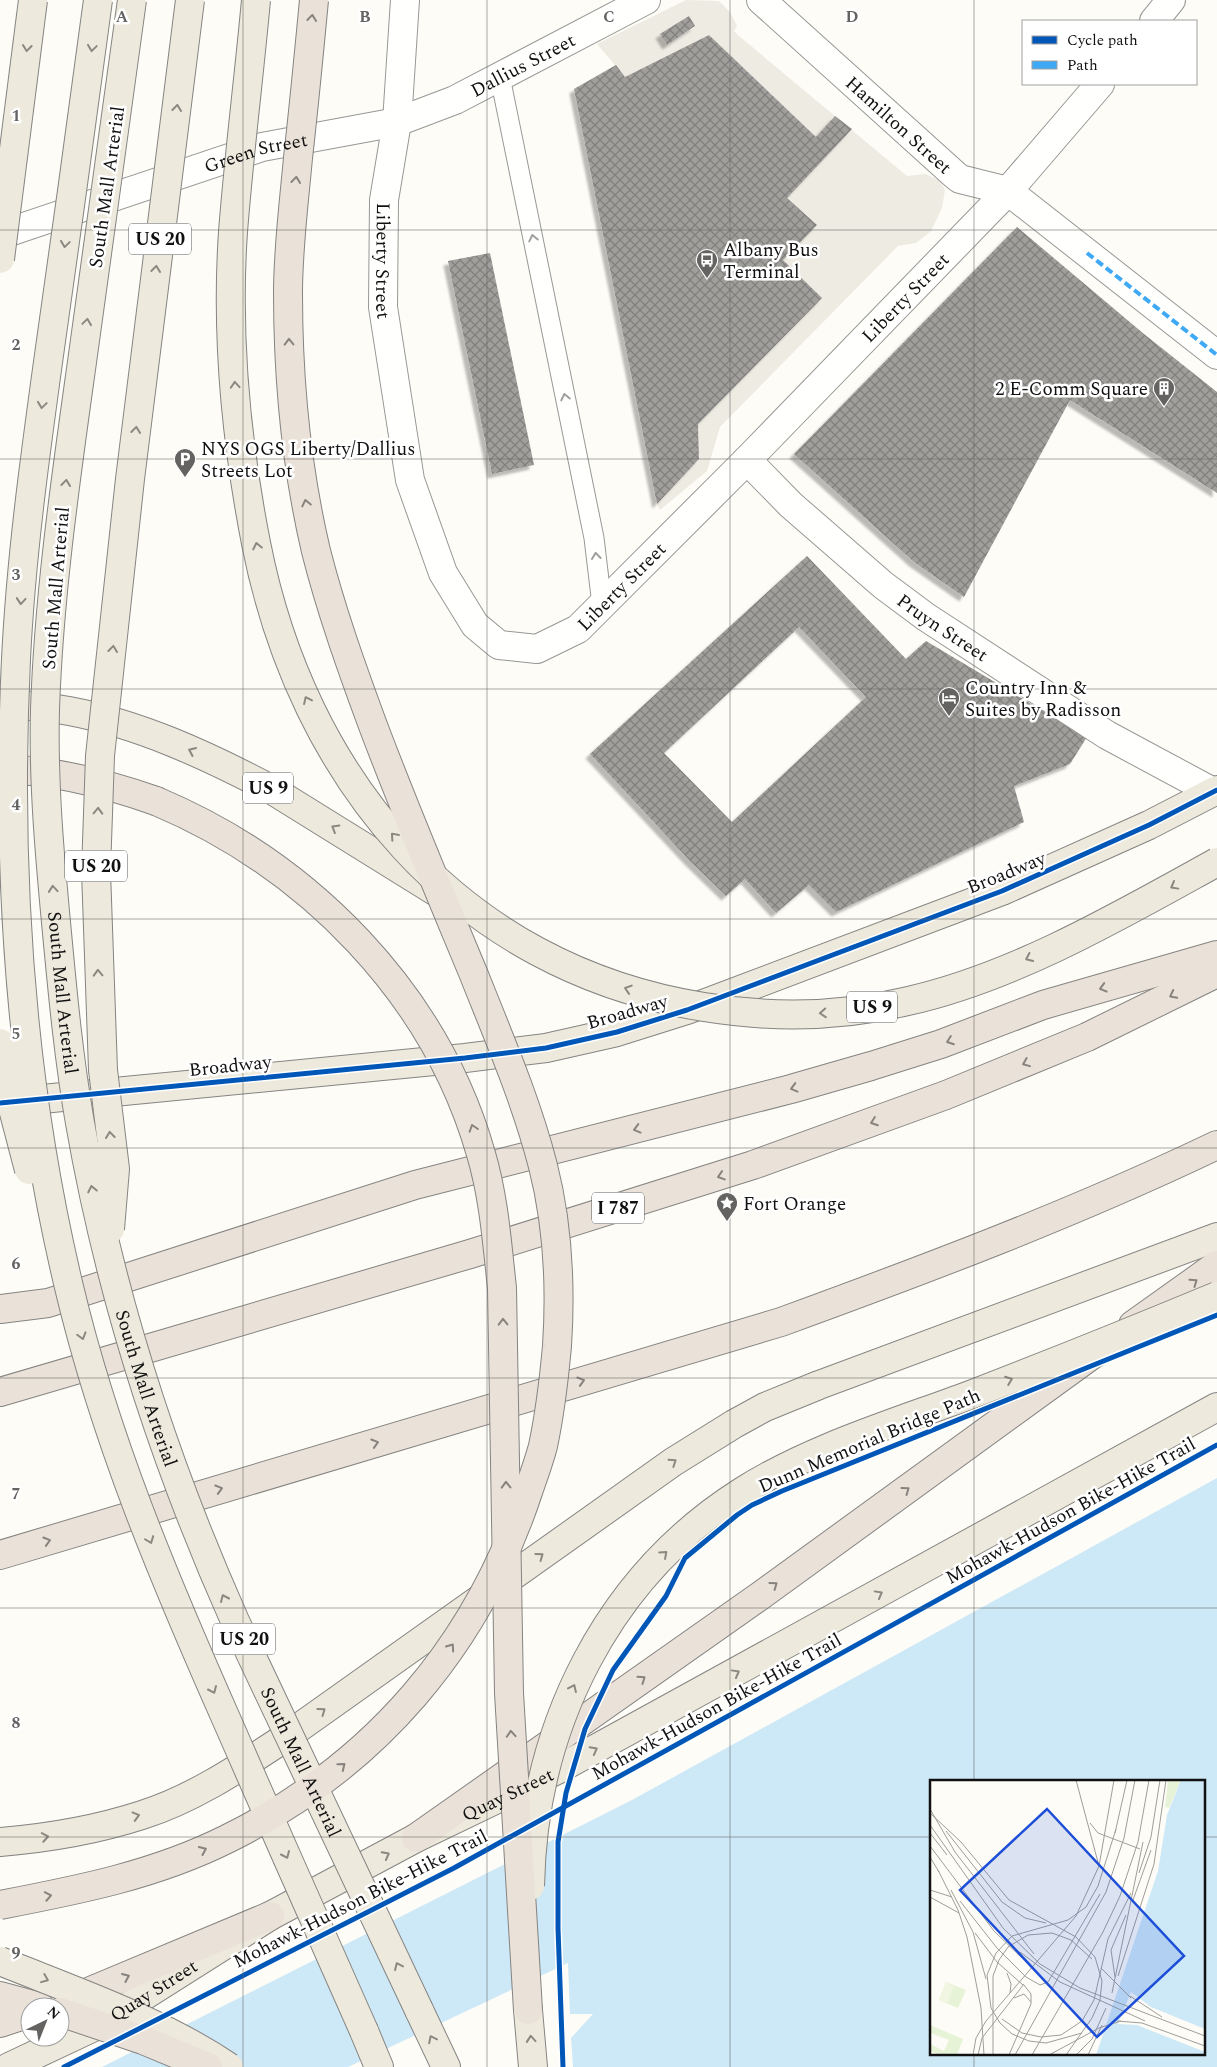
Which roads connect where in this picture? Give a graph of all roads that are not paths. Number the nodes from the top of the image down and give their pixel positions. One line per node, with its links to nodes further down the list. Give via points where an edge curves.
1 (33, 0): 17 (main road, one-way to 17, bridge)
2 (98, 0): 34 (main road, South Mall Arterial, one-way to 34, bridge, via 28,519 16,654 12,764 13,870 31,1082 46,1181)
3 (132, 0): 32 (main road, South Mall Arterial, one-way to 3, bridge, via 81,1130 68,1041 45,775 46,707 53,588)
4 (190, 0): 32 (main road, US 20, one-way to 4, bridge, via 114,1169 103,1070 98,974 96,871 100,756 131,469)
5 (256, 0): 25 (main road, one-way to 5, bridge, via 475,913 417,862 346,772 300,685 266,587 243,467 234,386 232,315 233,234)
6 (314, 0): 42 (highway, one-way to 6, bridge, via 96,1886 198,1852 278,1811 329,1777 379,1734 428,1679 492,1583 511,1542 542,1451 554,1383 559,1280 551,1203 543,1166 519,1088 350,664 316,551 303,487 294,420 288,287)
7 (405, 0): 14 (street)
8 (646, 0): 12 (street, Dallius Street)
9 (761, 0): 15 (street, Hamilton Street, via 960,179)
10 (1171, 0): 11 (street)
11 (1155, 20)
12 (500, 76): 14 (street, Dallius Street, via 455,100); 20 (lane, one-way to 12, via 594,538)
13 (1099, 85): 15 (street, Liberty Street)
14 (397, 122): 16 (street, Green Street, via 262,147); 20 (street, Liberty Street, via 384,200 382,308 410,480 442,573 475,625 499,645 537,649 578,629)
15 (1008, 191): 18 (street, Hamilton Street); 19 (street, Liberty Street)
16 (0, 235)
17 (0, 259)
18 (1217, 355)
19 (747, 460): 20 (street, Liberty Street); 23 (street, Pruyn Street, via 792,505 883,585 926,617 1107,735)
20 (602, 605)
21 (0, 703): 25 (main road, US 9, one-way to 21, bridge, via 350,837 238,772 121,724 69,711)
22 (0, 769): 48 (highway, one-way to 22, bridge, via 509,1693 502,1288 490,1191 479,1146 459,1090 427,1030 387,974 336,919 263,859 191,816 116,787 78,778)
23 (1216, 788): 29 (main road, Broadway, via 1113,842 1002,891 688,1010 617,1032 546,1048 465,1058)
24 (1217, 862): 25 (main road, US 9, one-way to 25, bridge, via 1067,941 970,984 903,1003 832,1013 732,1012 675,1002 602,980)
25 (510, 937)
26 (1217, 955): 36 (highway, one-way to 36, via 1043,1005 941,1044 871,1066 415,1185 48,1303)
27 (1217, 973): 37 (highway, I 787, one-way to 37, via 1087,1037 946,1095 753,1166)
28 (0, 1043): 34 (main road, US 20, bridge, via 7,1086 33,1185)
29 (0, 1103)
30 (1217, 1145): 39 (highway, one-way to 30, via 781,1322 1035,1226)
31 (1217, 1237): 41 (main road, one-way to 31, bridge, via 89,1829 143,1814 236,1770 673,1462 765,1408)
32 (108, 1253): 56 (main road, South Mall Arterial / US 20, one-way to 32, bridge, via 215,1577 144,1386)
33 (1217, 1265): 40 (highway, one-way to 33, via 760,1596)
34 (69, 1290): 55 (main road, South Mall Arterial / US 20, one-way to 55, bridge, via 131,1493 171,1595)
35 (1217, 1296): 48 (main road, one-way to 35, bridge, via 530,1878 535,1813 544,1775 570,1693 594,1646 615,1611 657,1561 714,1511 781,1470)
36 (0, 1309)
37 (0, 1392)
38 (1217, 1407): 40 (main road, Quay Street, one-way to 38, via 557,1770)
39 (0, 1555)
40 (416, 1838): 43 (main road, Quay Street, one-way to 40)
41 (0, 1842)
42 (0, 1905)
43 (270, 1916): 46 (highway, one-way to 43); 52 (main road, Quay Street, via 98,2025)
44 (0, 1961): 54 (main road, one-way to 54, bridge, via 126,2012)
45 (0, 1996): 47 (highway)
46 (70, 2000)
47 (20, 2002)
48 (528, 2010): 57 (main road, one-way to 48)
49 (70, 2015): 53 (highway, bridge, via 143,2040)
50 (20, 2016): 51 (highway)
51 (0, 2023)
52 (9, 2067)
53 (208, 2067)
54 (229, 2067)
55 (379, 2067)
56 (446, 2067)
57 (533, 2067)

